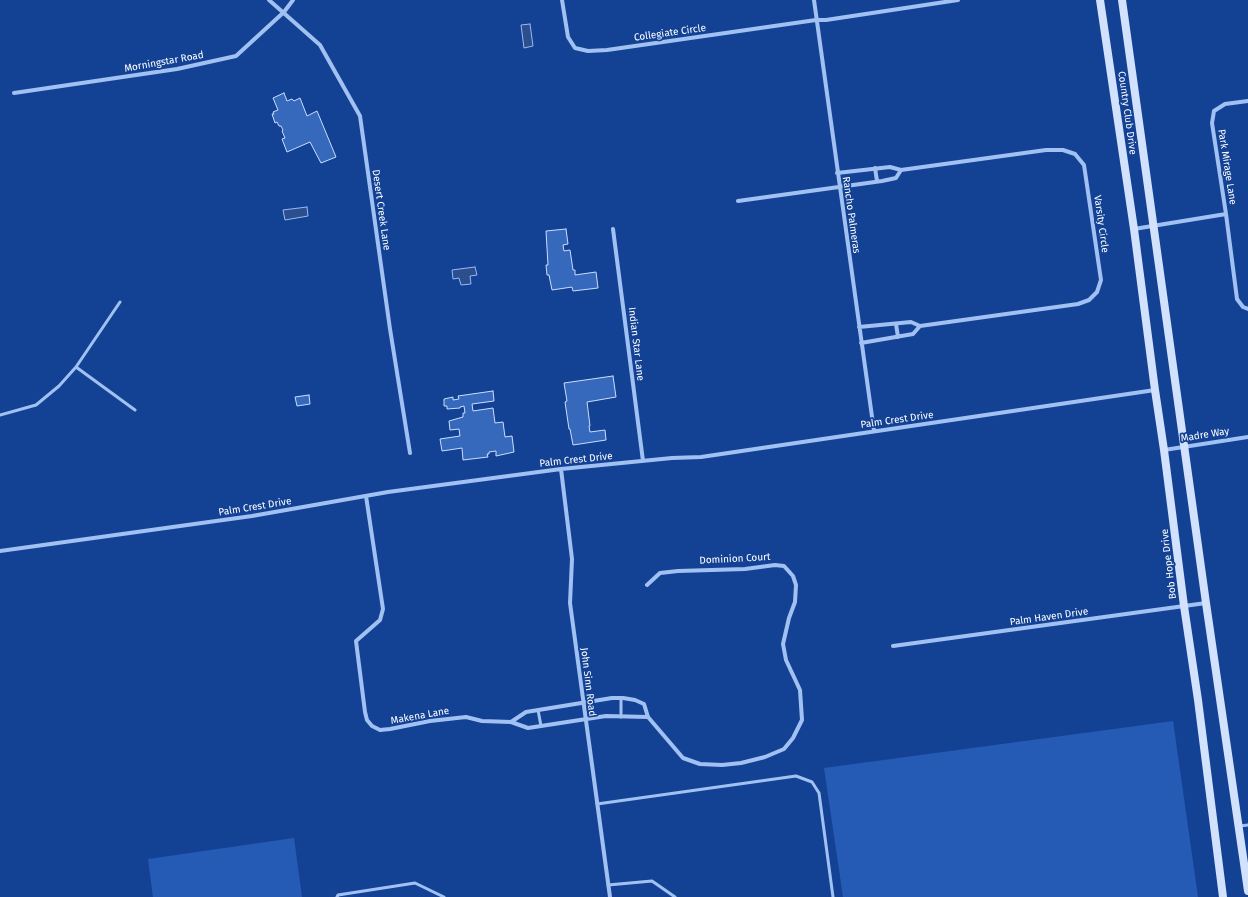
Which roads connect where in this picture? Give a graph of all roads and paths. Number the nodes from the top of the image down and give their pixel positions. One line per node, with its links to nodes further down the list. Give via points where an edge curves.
1 (269, 0): 8 (street, Desert Creek Lane)
2 (293, 0): 8 (street, Morningstar Road)
3 (562, 0): 9 (street, Collegiate Circle, via 568,37 575,48 588,51)
4 (814, 0): 9 (street, Rancho Palmeras)
5 (958, 0): 9 (street, Collegiate Circle)
6 (1100, 0): 21 (main road, Country Club Drive)
7 (1122, 0): 19 (main road, Country Club Drive)
8 (284, 12): 10 (street, Morningstar Road, via 236,56 177,69); 37 (street, Desert Creek Lane, via 320,45 360,116)
9 (816, 20): 14 (street, Rancho Palmeras)
10 (14, 93)
11 (1248, 100): 18 (street, Park Mirage Lane, via 1225,104 1214,111 1212,123)
12 (875, 168): 13 (street, Varsity Circle, via 890,167); 14 (street, Varsity Circle); 15 (street)
13 (901, 170): 15 (street, Varsity Circle, via 896,178); 25 (street, Varsity Circle, via 1046,150 1063,150 1075,154 1084,164 1101,280 1097,292 1089,300 1078,304)
14 (837, 173): 16 (street, Rancho Palmeras)
15 (877, 182): 16 (street, Varsity Circle)
16 (839, 187): 17 (street, Varsity Circle); 26 (street, Rancho Palmeras)
17 (738, 201)
18 (1226, 214): 19 (street, Park Mirage Lane); 23 (street, Park Mirage Lane, via 1237,299)
19 (1153, 226): 21 (street, Park Mirage Lane); 35 (main road)
20 (613, 229): 38 (street, Indian Star Lane)
21 (1134, 229): 30 (main road, Bob Hope Drive)
22 (120, 302): 29 (lane)
23 (1248, 309)
24 (896, 324): 25 (street, Varsity Circle, via 911,322); 26 (street, Varsity Circle); 27 (street)
25 (920, 326): 27 (street, Varsity Circle, via 913,334)
26 (859, 327): 28 (street, Rancho Palmeras)
27 (898, 337): 28 (street, Varsity Circle)
28 (861, 343): 33 (street, Rancho Palmeras)
29 (76, 367): 31 (lane); 32 (lane, via 59,386 36,404)
30 (1155, 390): 33 (street, Palm Crest Drive); 36 (main road, Bob Hope Drive)
31 (135, 410)
32 (0, 415)
33 (874, 432): 38 (street, Palm Crest Drive, via 701,457)
34 (1248, 437): 35 (street, Madre Way)
35 (1184, 447): 36 (street, Madre Way); 43 (main road)
36 (1164, 450): 44 (main road, Bob Hope Drive)
37 (410, 454)
38 (643, 461): 39 (street, Palm Crest Drive)
39 (561, 469): 40 (street, Palm Crest Drive); 47 (street, John Sinn Road, via 572,559 570,603)
40 (366, 496): 41 (street, Palm Crest Drive, via 252,516); 52 (street, Makena Lane, via 383,609 380,620 356,641 368,720 372,726 380,730 466,717 482,721)
41 (0, 552)
42 (647, 585): 50 (street, Dominion Court, via 660,573 784,566 793,576 796,585 795,602 783,644 786,660 800,690 802,720 784,750 741,763 722,765 700,764 683,758)
43 (1206, 603): 44 (street, Palm Haven Drive); 56 (main road)
44 (1184, 606): 45 (street, Palm Haven Drive); 64 (main road, Bob Hope Drive)
45 (893, 646)
46 (621, 698): 47 (street, Dominion Court); 49 (lane); 50 (street, Dominion Court, via 644,704)
47 (583, 704): 48 (street); 51 (street, John Sinn Road)
48 (538, 710): 52 (street, via 526,712); 53 (lane)
49 (621, 717): 50 (street); 51 (street, via 606,716)
50 (648, 717)
51 (585, 720): 53 (street, Makena Lane); 54 (street, John Sinn Road)
52 (511, 722): 53 (street, Makena Lane, via 528,728)
53 (541, 726)
54 (597, 804): 57 (street, John Sinn Road); 63 (lane, via 796,776 812,782 819,793)
55 (1248, 825): 56 (lane)
56 (1239, 826): 58 (main road)
57 (608, 886): 61 (street, John Sinn Road); 62 (lane, via 652,881)
58 (1248, 891)
59 (337, 897): 60 (lane, via 415,883)
60 (444, 897)
61 (610, 897)
62 (675, 897)
63 (833, 897)
64 (1224, 897)

